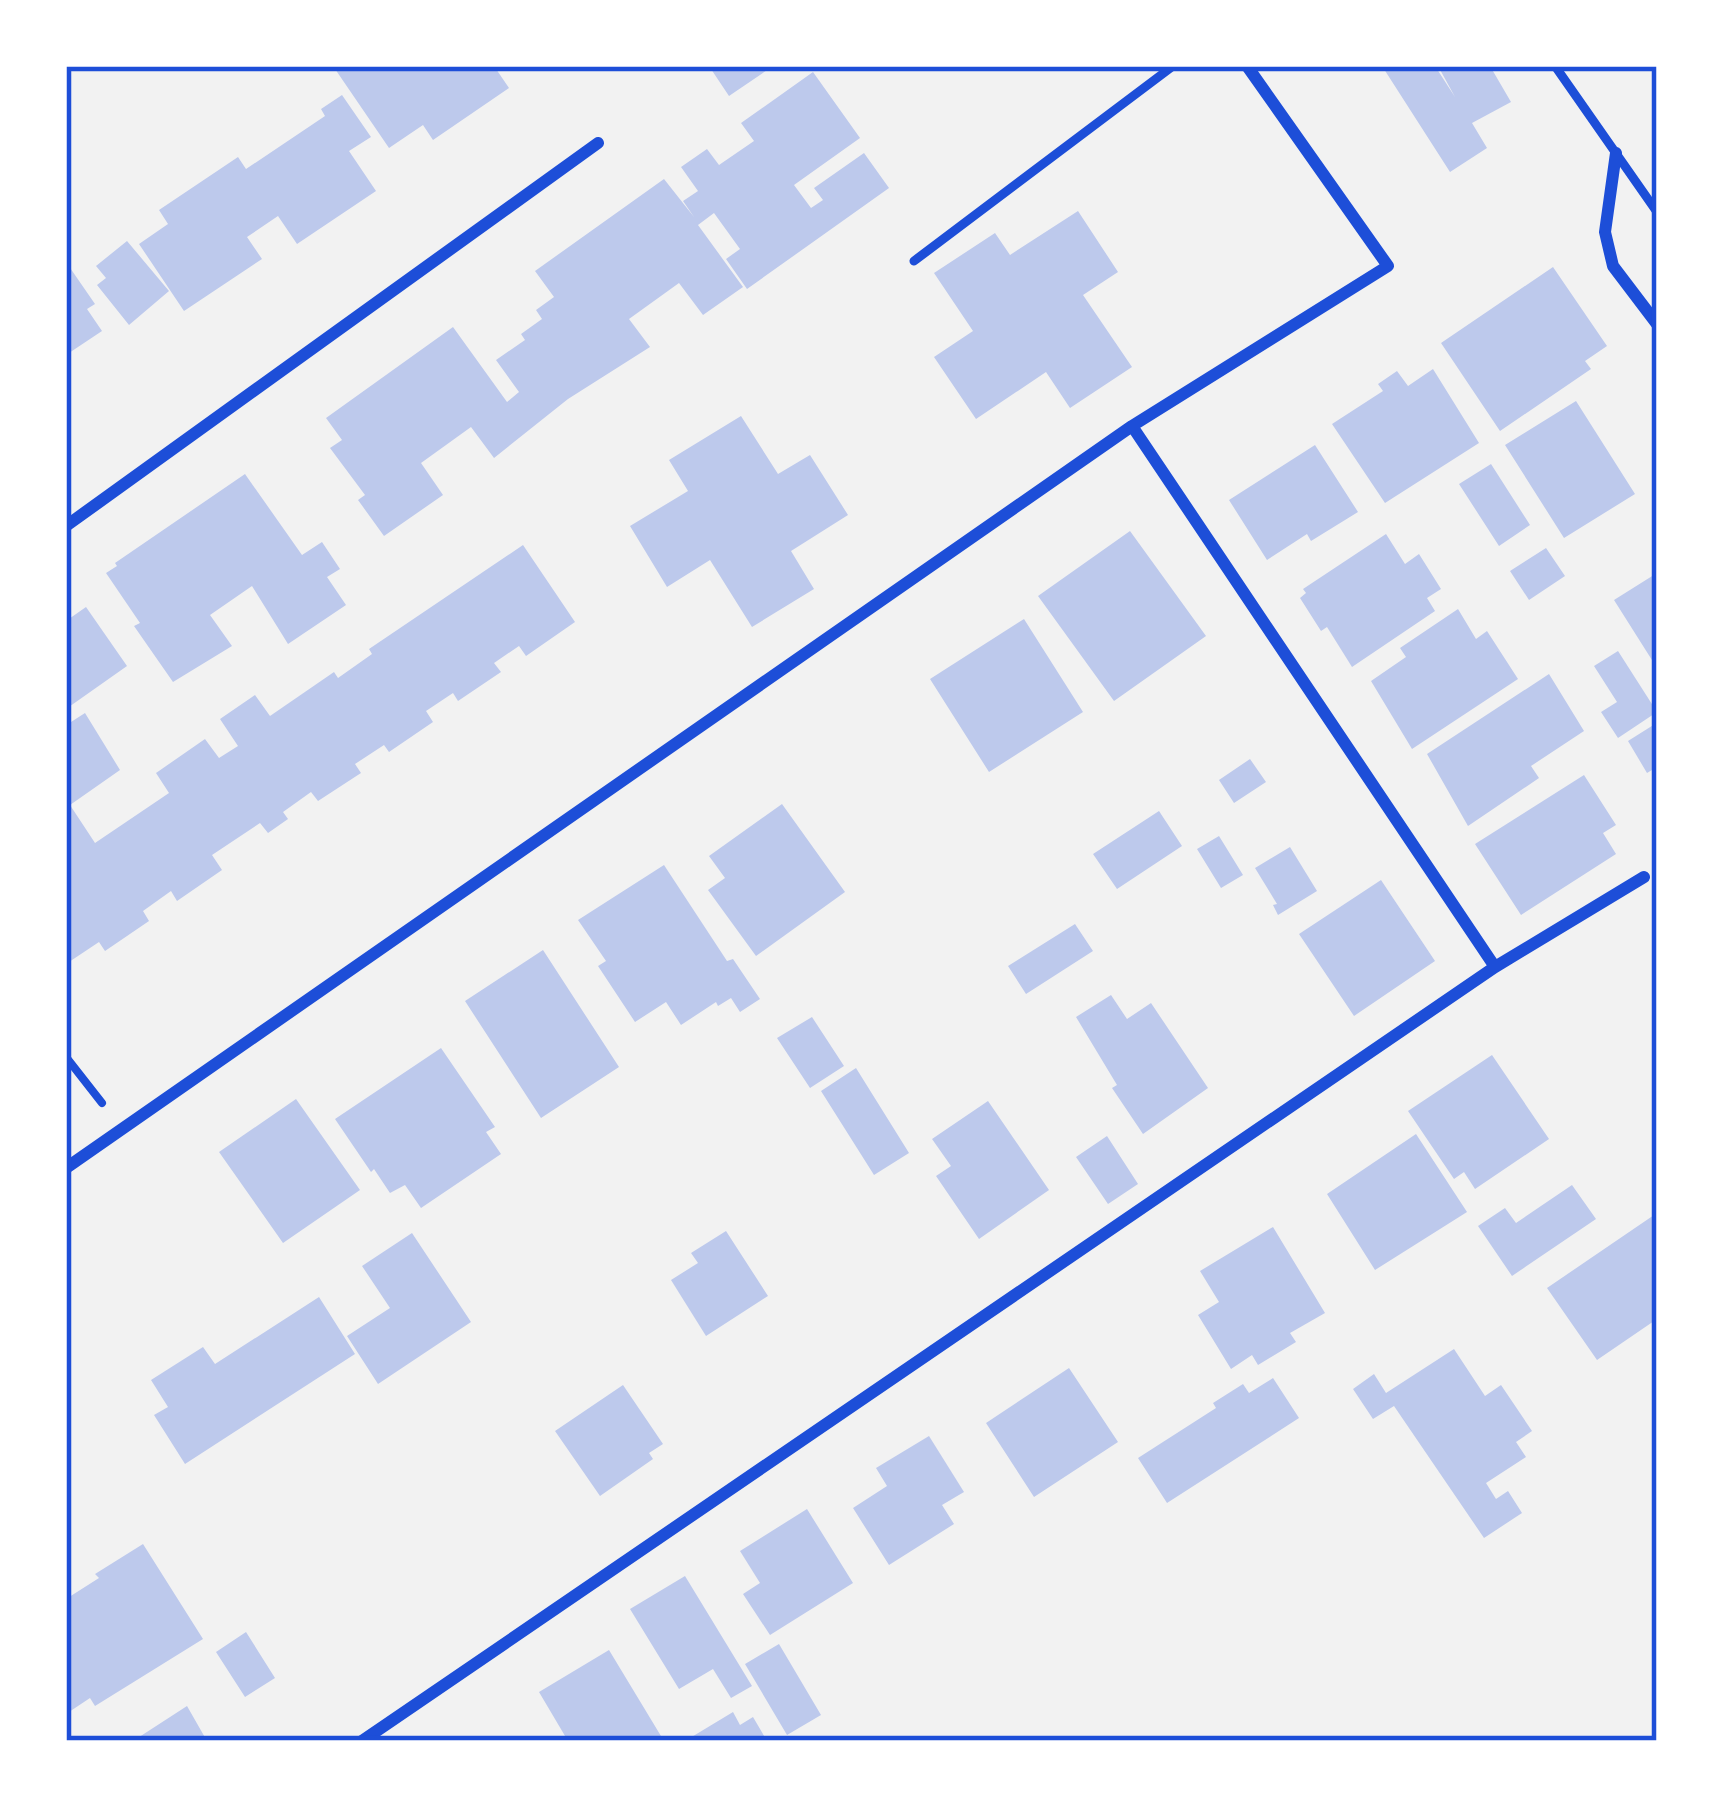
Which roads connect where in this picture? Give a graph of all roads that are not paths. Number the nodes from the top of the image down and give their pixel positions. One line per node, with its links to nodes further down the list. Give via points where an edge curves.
1 (1173, 66): 7 (lane)
2 (1247, 66): 9 (street, via 1388,266)
3 (1556, 66): 5 (lane)
4 (598, 143): 10 (street)
5 (1616, 153): 6 (lane); 8 (street, via 1605,232 1613,266)
6 (1657, 212)
7 (914, 261)
8 (1657, 324)
9 (1132, 426): 12 (street); 13 (street)
10 (66, 526)
11 (1644, 877): 12 (street)
12 (1496, 967): 14 (street)
13 (66, 1168)
14 (362, 1741)

